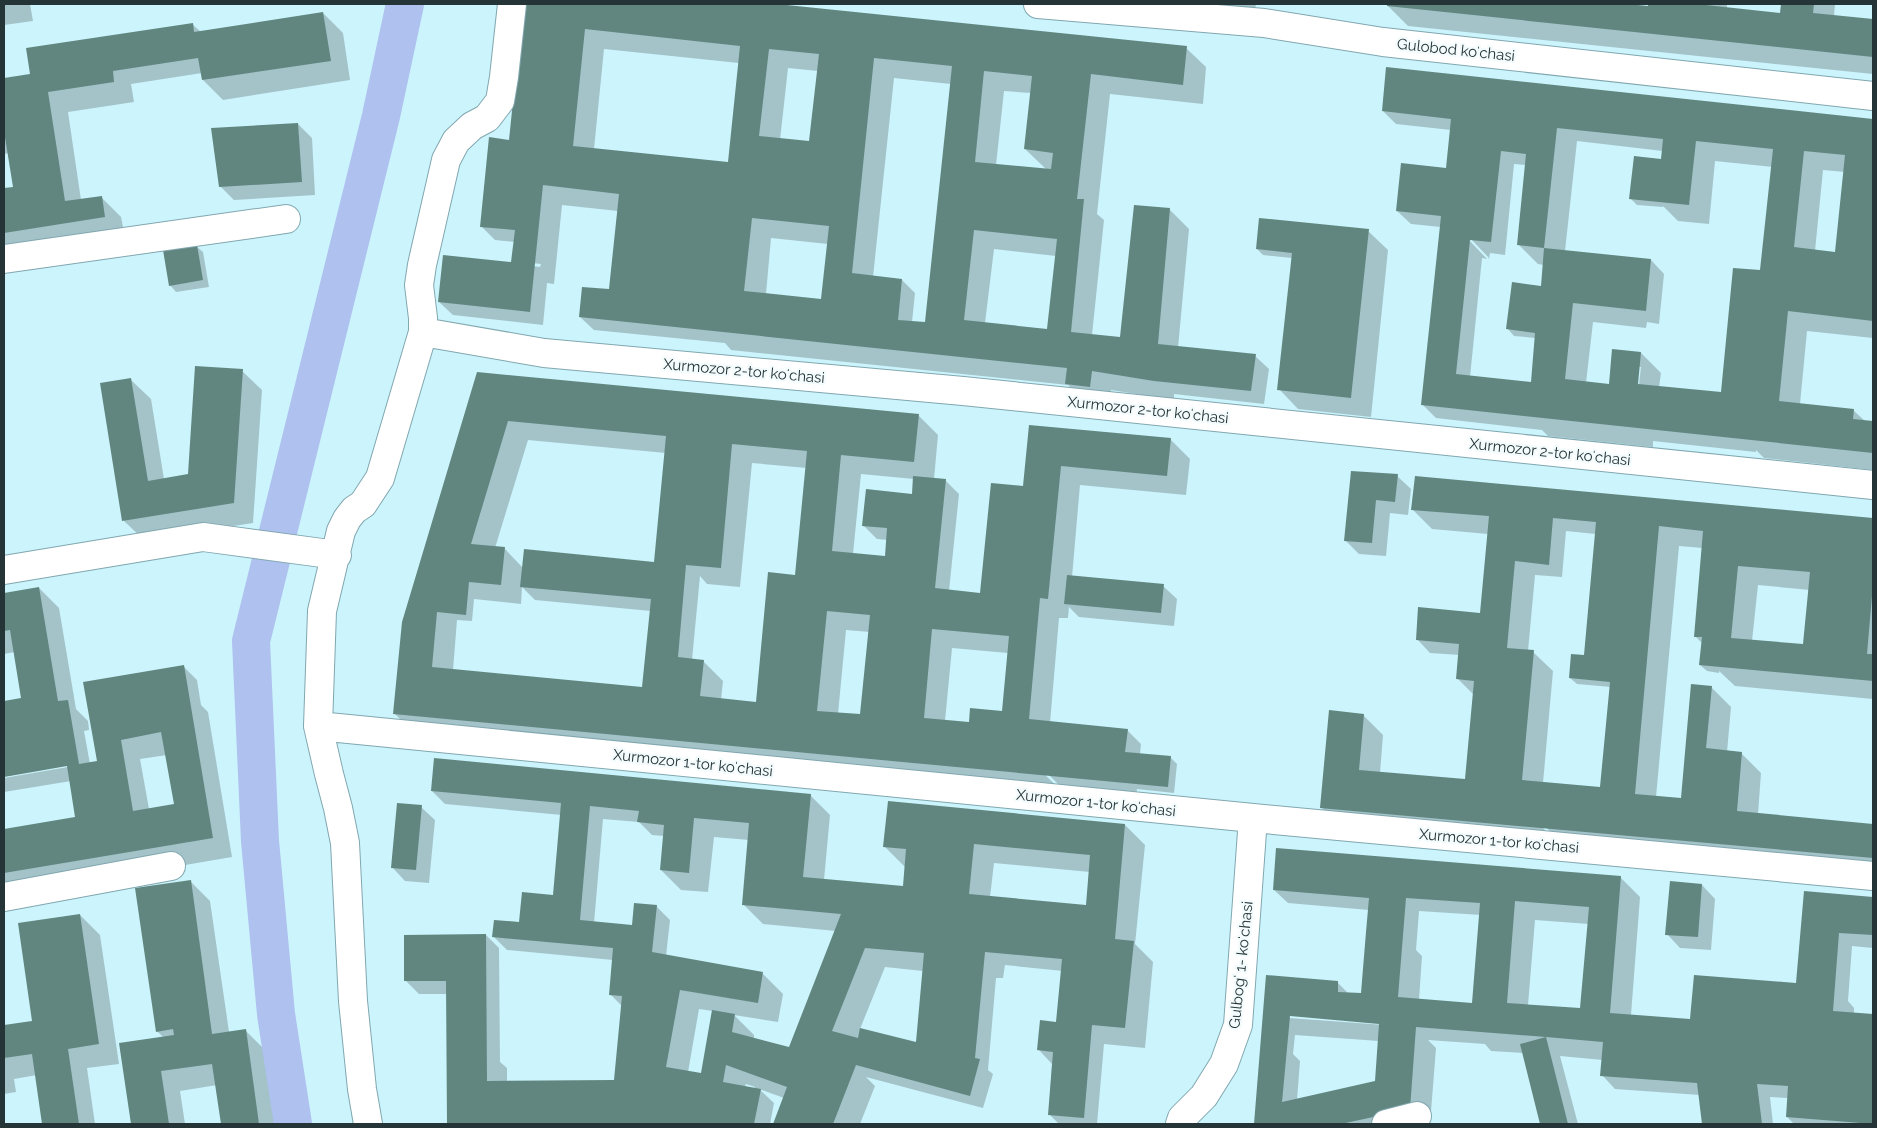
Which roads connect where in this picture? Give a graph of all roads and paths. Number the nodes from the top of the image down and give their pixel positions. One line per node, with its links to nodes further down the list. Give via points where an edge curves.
1 (512, 4): 7 (street, via 500,101 487,118 472,126 456,141 446,160 419,285)
2 (1038, 4): 3 (street, Gulobod koʻchasi)
3 (1265, 13): 4 (street, Gulobod koʻchasi, via 1383,42)
4 (1873, 96)
5 (286, 219): 6 (street)
6 (4, 259)
7 (422, 332): 8 (street, Xurmozor 2-tor koʻchasi, via 544,353 963,391); 9 (street, via 380,478 364,504 347,519)
8 (1873, 485)
9 (328, 554): 10 (street, via 203,537); 11 (street, via 322,611)
10 (4, 570)
11 (318, 726): 12 (street, Xurmozor 1-tor koʻchasi); 17 (street, via 345,843 353,1002)
12 (1253, 818): 14 (street, Xurmozor 1-tor koʻchasi); 18 (street, Gulbogʻ 1- koʻchasi, via 1238,1025 1224,1064 1204,1096)
13 (171, 866): 15 (street)
14 (1873, 876)
15 (4, 897)
16 (1417, 1116): 19 (street)
17 (368, 1124)
18 (1180, 1124)
19 (1386, 1124)

